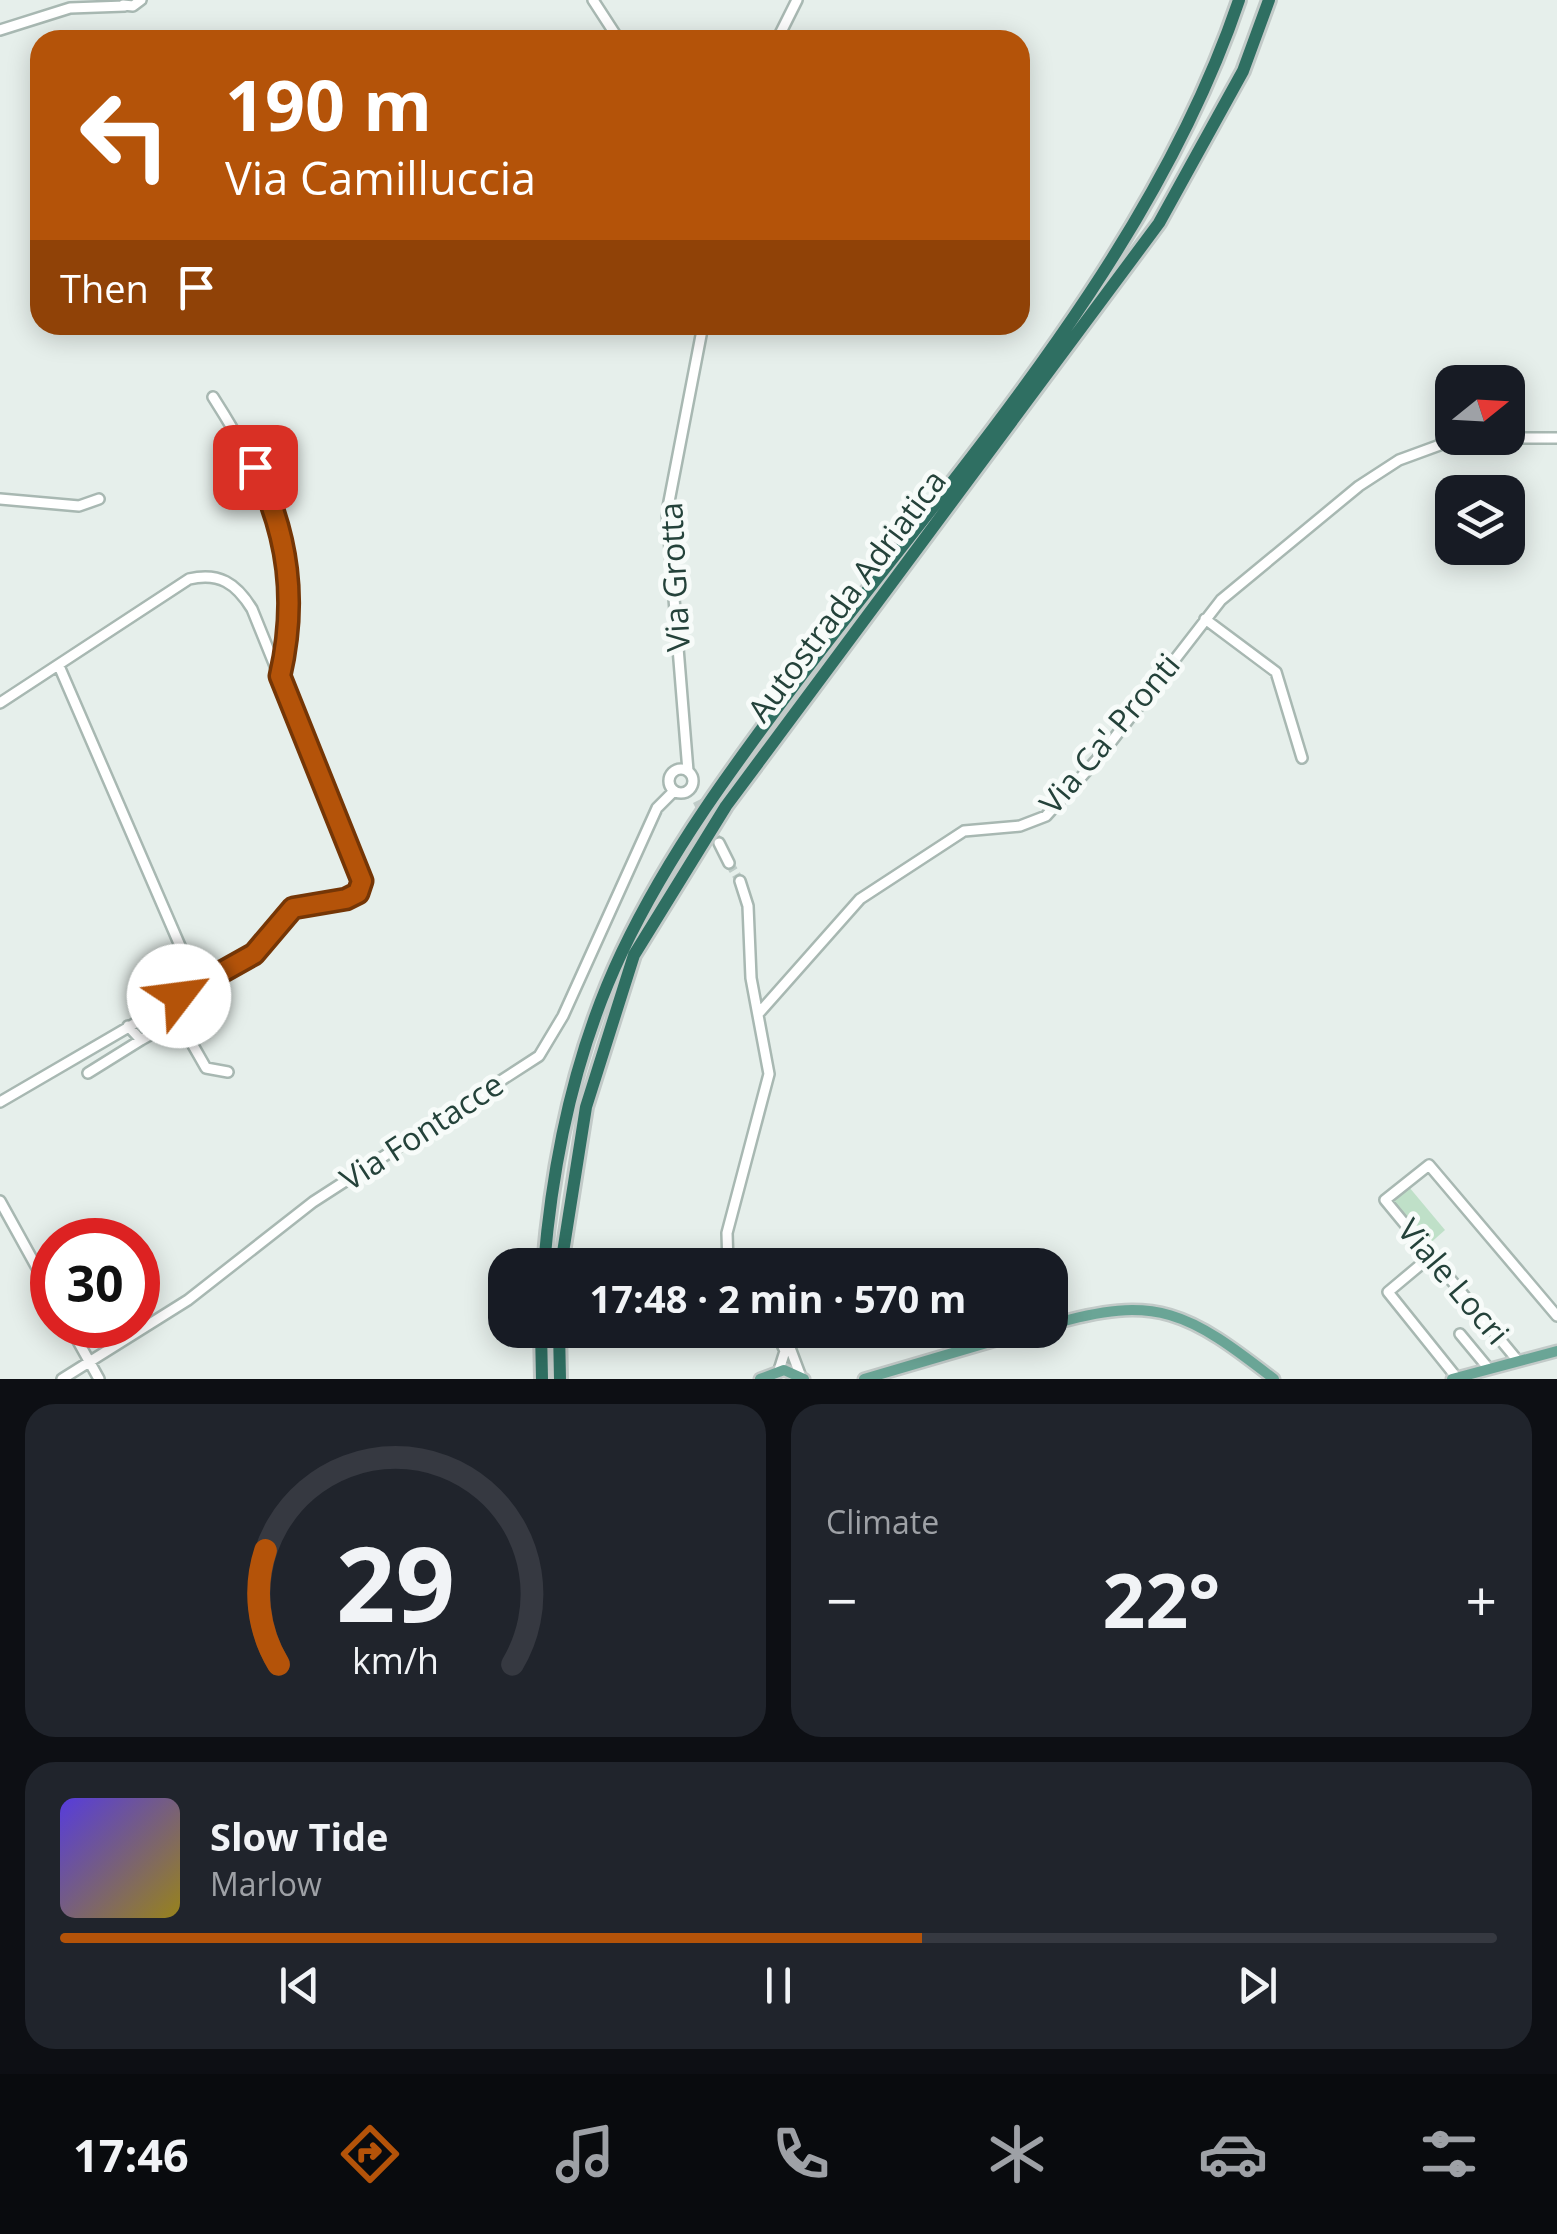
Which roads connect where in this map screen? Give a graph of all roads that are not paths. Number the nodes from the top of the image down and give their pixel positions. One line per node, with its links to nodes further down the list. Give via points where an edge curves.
1 (104, 0): 8 (street)
2 (141, 0): 7 (street)
3 (593, 0): 10 (street)
4 (797, 0): 11 (street)
5 (1239, 0): 37 (highway, Autostrada Adriatica, via 1195,109 1144,209 1086,298 714,792 655,886 620,956 566,1106)
6 (1269, 0): 38 (highway, Autostrada Adriatica, via 1243,70 1160,223 726,806 634,955 586,1107)
7 (121, 3): 8 (street)
8 (92, 6): 9 (street)
9 (0, 30)
10 (612, 30)
11 (783, 30)
12 (701, 335): 24 (street, Via Grotta, via 667,512)
13 (213, 397): 21 (street, via 258,474 282,532 290,608)
14 (1525, 438): 15 (street)
15 (1557, 438)
16 (1435, 447): 19 (street, Via Ca' Pronti, via 1398,460 1359,486)
17 (0, 499): 18 (street, via 79,506)
18 (99, 499)
19 (1205, 619): 23 (street, via 1276,672); 30 (street, Via Ca' Pronti, via 1058,805 1034,822 964,831 860,899)
20 (59, 666): 21 (street, via 189,579 208,574 241,590); 22 (street); 29 (street)
21 (280, 676): 29 (street, via 362,881 346,899 293,908 254,954)
22 (0, 703)
23 (1302, 758)
24 (688, 772): 25 (street, Via Grotta, via 692,786); 25 (street, Via Fontacce, via 671,774)
25 (677, 792): 53 (street, Via Fontacce, via 657,808 539,1056 312,1202 188,1300)
26 (719, 843): 27 (street)
27 (730, 862)
28 (740, 882): 30 (street)
29 (197, 985): 31 (street)
30 (759, 1013): 39 (street, via 769,1074)
31 (128, 1026): 32 (street); 35 (street)
32 (141, 1040): 33 (street, via 178,1019 206,1068); 34 (street)
33 (228, 1072)
34 (88, 1073)
35 (0, 1102)
36 (0, 1201): 40 (street)
37 (546, 1248)
38 (565, 1248)
39 (727, 1248)
40 (30, 1256)
41 (1431, 1256): 42 (street, Viale Locri, via 1385,1200 1429,1165); 52 (street, Viale Locri); 57 (street, via 1388,1292)
42 (1557, 1316)
43 (1068, 1320): 64 (main road, via 1110,1309 1172,1314)
44 (1460, 1334): 54 (street)
45 (81, 1348): 53 (street)
46 (541, 1348): 60 (highway)
47 (559, 1348): 61 (highway)
48 (785, 1348): 55 (street)
49 (791, 1348): 56 (street)
50 (970, 1348): 63 (main road)
51 (1557, 1351): 52 (main road)
52 (1518, 1361): 54 (main road)
53 (90, 1364): 58 (street, Via Fontacce); 59 (street)
54 (1489, 1369): 57 (main road)
55 (779, 1370): 56 (main road); 62 (main road)
56 (802, 1378)
57 (1455, 1378)
58 (62, 1379)
59 (99, 1379)
60 (542, 1379)
61 (560, 1379)
62 (760, 1379)
63 (864, 1379)
64 (1274, 1379)

